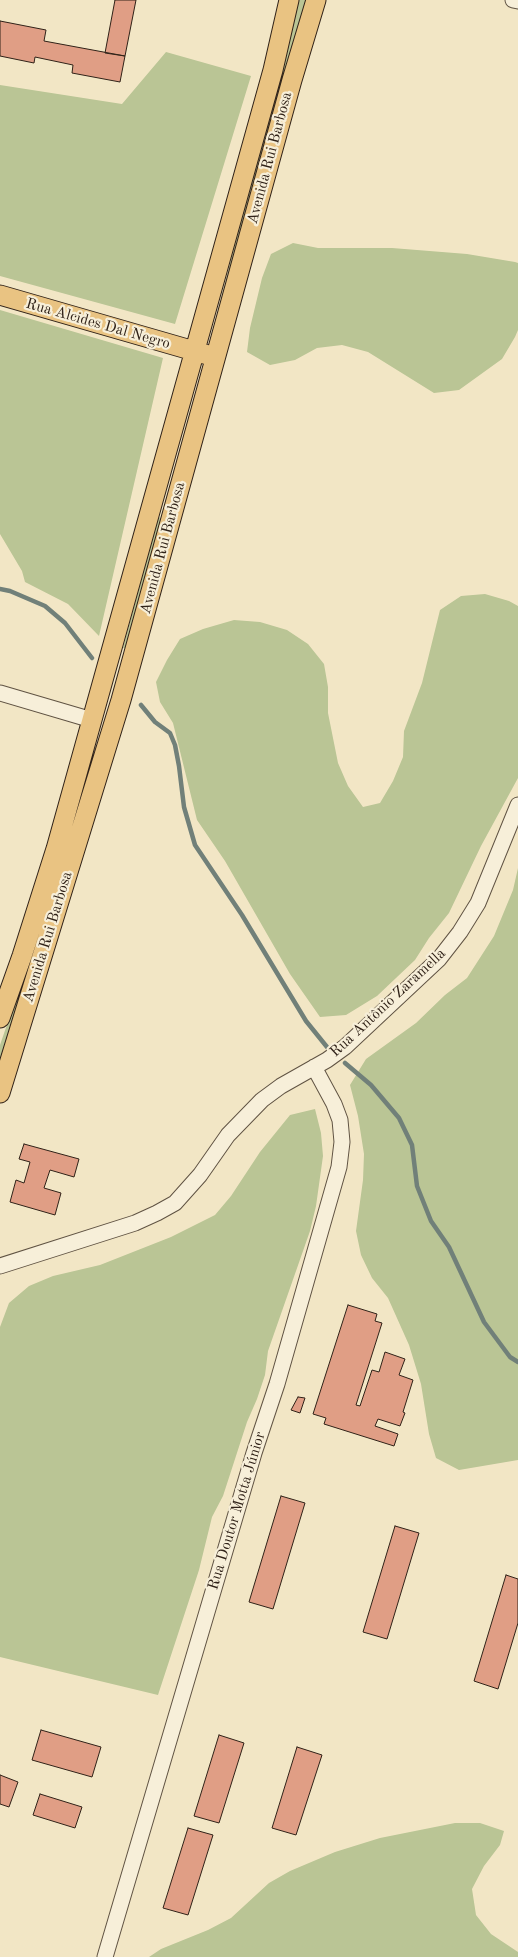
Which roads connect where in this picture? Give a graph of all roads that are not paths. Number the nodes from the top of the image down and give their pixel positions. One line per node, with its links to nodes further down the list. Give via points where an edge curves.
1 (289, 0): 6 (main road, Avenida Rui Barbosa, via 274,70)
2 (316, 0): 7 (main road, Avenida Rui Barbosa)
3 (513, 0): 4 (street)
4 (518, 1)
5 (0, 295): 6 (main road, Rua Alcides Dal Negro)
6 (195, 352): 7 (main road, Rua Alcides Dal Negro); 9 (main road, Avenida Rui Barbosa)
7 (215, 358): 13 (main road, Avenida Rui Barbosa, via 121,700)
8 (0, 692): 9 (street)
9 (92, 720): 11 (main road, Avenida Rui Barbosa, via 44,889)
10 (518, 805): 12 (street, Rua Antônio Zaramella, via 478,903 439,959 340,1051)
11 (0, 1018)
12 (314, 1067): 14 (street, Rua Antônio Zaramella, via 281,1086 245,1116 175,1203 135,1223); 15 (street, Rua Doutor Motta Júnior, via 340,1120 339,1167)
13 (0, 1093)
14 (0, 1266)
15 (104, 1957)

